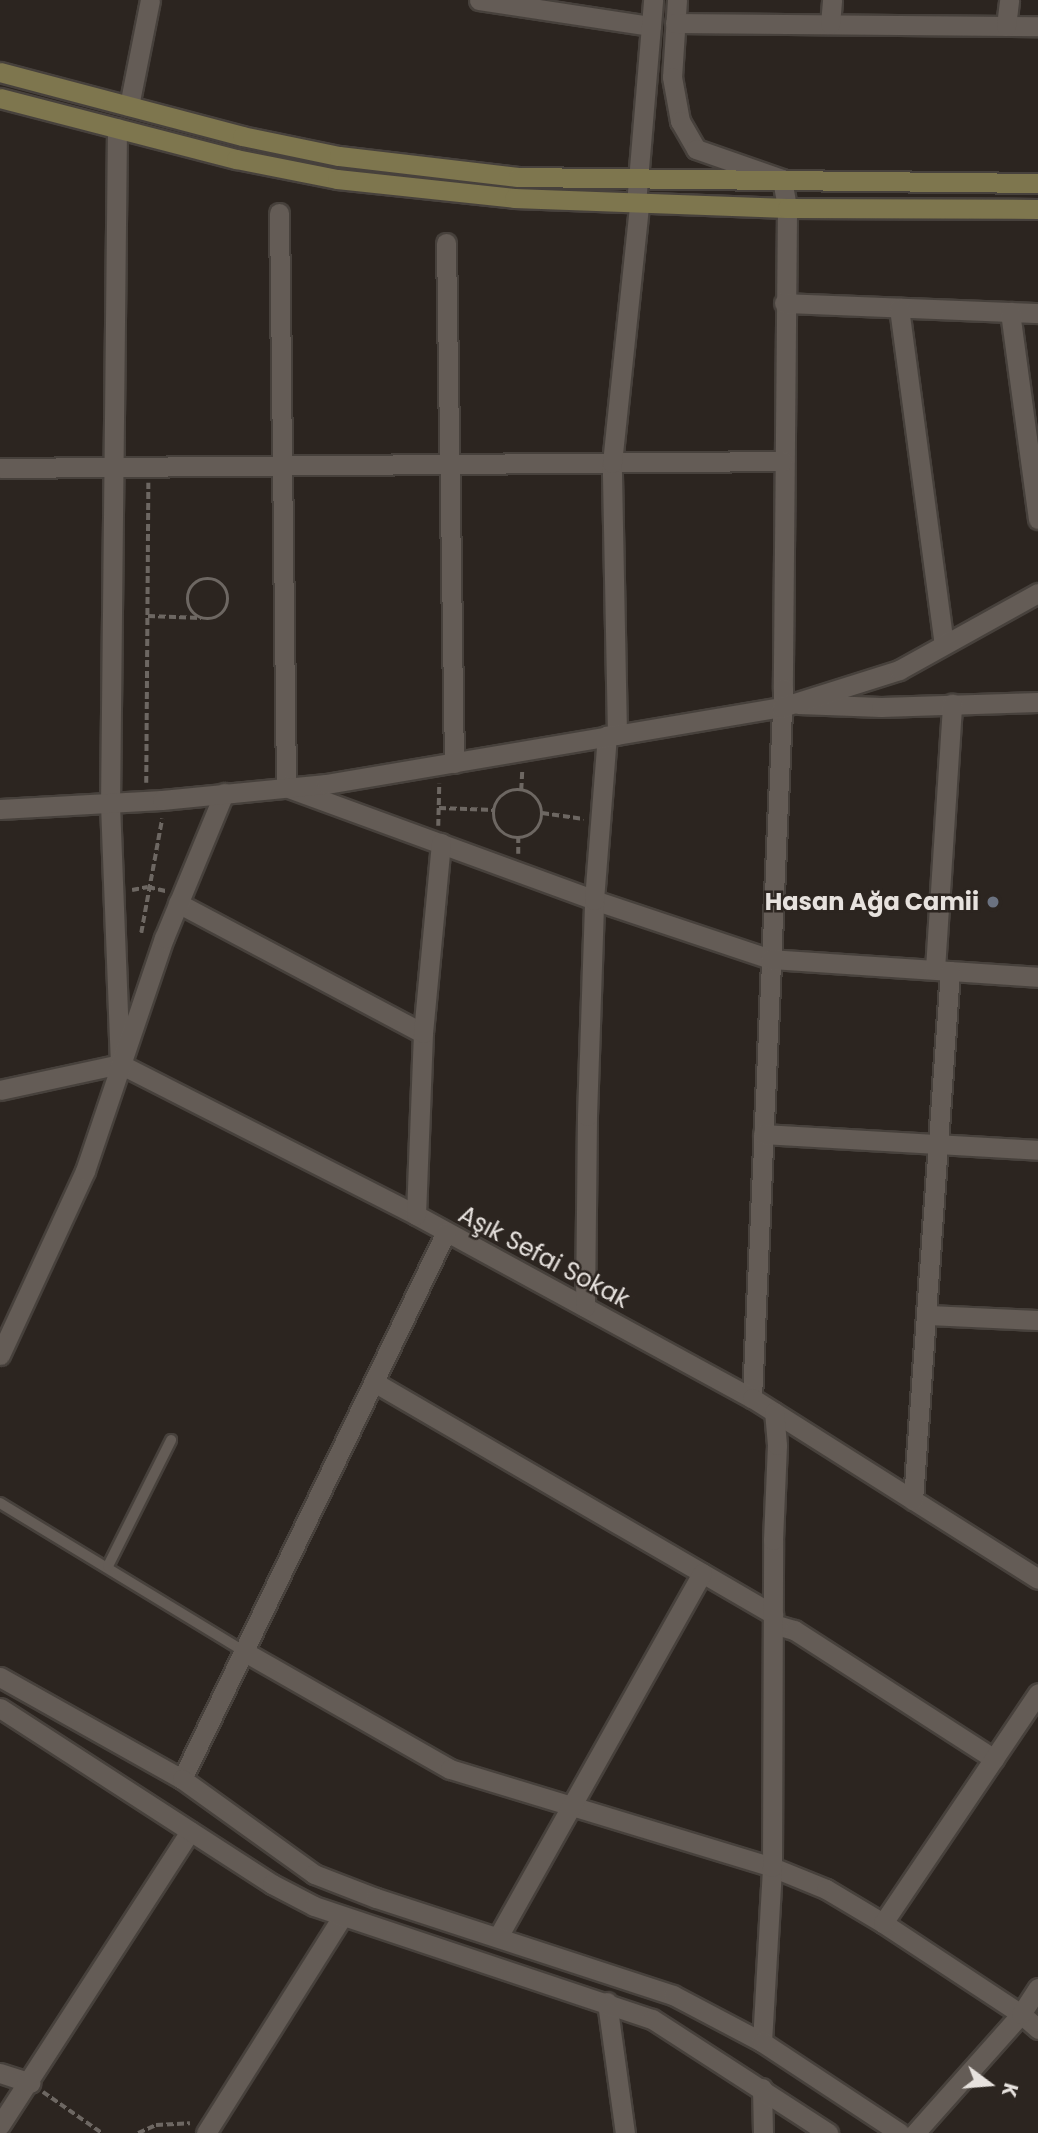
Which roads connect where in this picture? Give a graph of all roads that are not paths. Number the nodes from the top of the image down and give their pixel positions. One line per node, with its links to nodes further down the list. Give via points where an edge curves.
1 (150, 0): 14 (street)
2 (487, 0): 9 (street)
3 (653, 0): 9 (street)
4 (677, 0): 7 (street)
5 (832, 0): 8 (street)
6 (1009, 0): 10 (street)
7 (675, 23): 8 (street); 16 (street, via 672,77 680,121 695,149)
8 (830, 24): 10 (street)
9 (651, 26): 17 (street)
10 (1006, 26): 11 (street)
11 (1038, 26)
12 (0, 72): 14 (main road)
13 (0, 98): 15 (main road)
14 (129, 106): 17 (main road, via 339,156 518,177)
15 (117, 128): 19 (main road, via 337,179 514,198); 32 (street)
16 (782, 179): 17 (main road); 18 (main road); 20 (street)
17 (637, 180): 19 (street)
18 (1038, 183)
19 (638, 204): 20 (main road); 29 (street)
20 (787, 208): 21 (main road); 24 (street)
21 (1038, 209)
22 (279, 213): 31 (street)
23 (446, 243): 30 (street)
24 (784, 303): 25 (street); 28 (street)
25 (899, 308): 26 (street); 38 (street)
26 (1010, 312): 27 (street); 34 (street)
27 (1038, 313)
28 (783, 461): 29 (street); 40 (street)
29 (612, 463): 30 (street); 42 (street)
30 (448, 464): 31 (street); 43 (street)
31 (284, 466): 32 (street); 44 (street)
32 (113, 467): 33 (street); 46 (street)
33 (0, 468)
34 (1038, 519)
35 (1038, 593): 36 (street)
36 (1017, 604): 37 (street); 38 (street)
37 (1038, 604)
38 (944, 644): 40 (street, via 899,670)
39 (1038, 702): 41 (street)
40 (788, 705): 41 (street); 42 (street); 51 (street)
41 (952, 705): 52 (street)
42 (612, 735): 43 (street); 49 (street)
43 (446, 764): 44 (street)
44 (286, 787): 45 (street); 48 (street)
45 (224, 793): 46 (street); 50 (street)
46 (110, 804): 47 (street); 55 (street)
47 (0, 809)
48 (439, 843): 49 (street); 54 (street)
49 (594, 900): 51 (street); 62 (street)
50 (178, 903): 54 (street); 55 (street)
51 (770, 959): 52 (street); 57 (street)
52 (943, 970): 53 (street); 58 (street)
53 (1038, 977)
54 (423, 1033): 60 (street)
55 (120, 1064): 56 (street); 60 (street, Aşık Sefai Sokak); 65 (street, via 85,1171)
56 (0, 1090)
57 (763, 1135): 58 (street); 67 (street)
58 (937, 1142): 59 (street); 63 (street)
59 (1038, 1150)
60 (416, 1215): 61 (street, Aşık Sefai Sokak)
61 (446, 1232): 62 (street, Aşık Sefai Sokak); 66 (street)
62 (585, 1307): 67 (street, Aşık Sefai Sokak)
63 (927, 1315): 64 (street); 70 (street)
64 (1038, 1320)
65 (0, 1355)
66 (373, 1382): 73 (street); 76 (street)
67 (752, 1398): 68 (street, Aşık Sefai Sokak)
68 (774, 1412): 70 (street, Aşık Sefai Sokak); 75 (street)
69 (172, 1440): 72 (lane)
70 (913, 1500): 74 (street, Aşık Sefai Sokak)
71 (0, 1503): 72 (lane)
72 (108, 1566): 76 (lane)
73 (702, 1573): 75 (street); 82 (street)
74 (1038, 1579)
75 (773, 1619): 80 (street); 84 (street)
76 (243, 1651): 81 (street); 82 (street, via 450,1769)
77 (0, 1677): 81 (street)
78 (1038, 1693): 80 (street)
79 (0, 1708): 83 (street)
80 (994, 1759): 86 (street)
81 (182, 1779): 87 (street, via 314,1874)
82 (569, 1805): 84 (street); 87 (street)
83 (190, 1831): 85 (street, via 272,1884); 94 (street)
84 (772, 1867): 86 (street, via 827,1889); 92 (street)
85 (342, 1917): 89 (street); 97 (street)
86 (883, 1923): 90 (street)
87 (499, 1935): 92 (street, via 673,1994)
88 (1038, 1988): 90 (street)
89 (607, 2002): 95 (street, via 652,2019); 98 (street)
90 (1021, 2014): 91 (street); 102 (street)
91 (1038, 2029)
92 (762, 2042): 101 (street)
93 (0, 2073): 94 (street)
94 (30, 2083): 96 (street)
95 (762, 2088): 99 (street); 100 (street)
96 (0, 2125)
97 (209, 2128)
98 (625, 2133)
99 (762, 2133)
100 (828, 2133)
101 (900, 2133)
102 (915, 2133)

